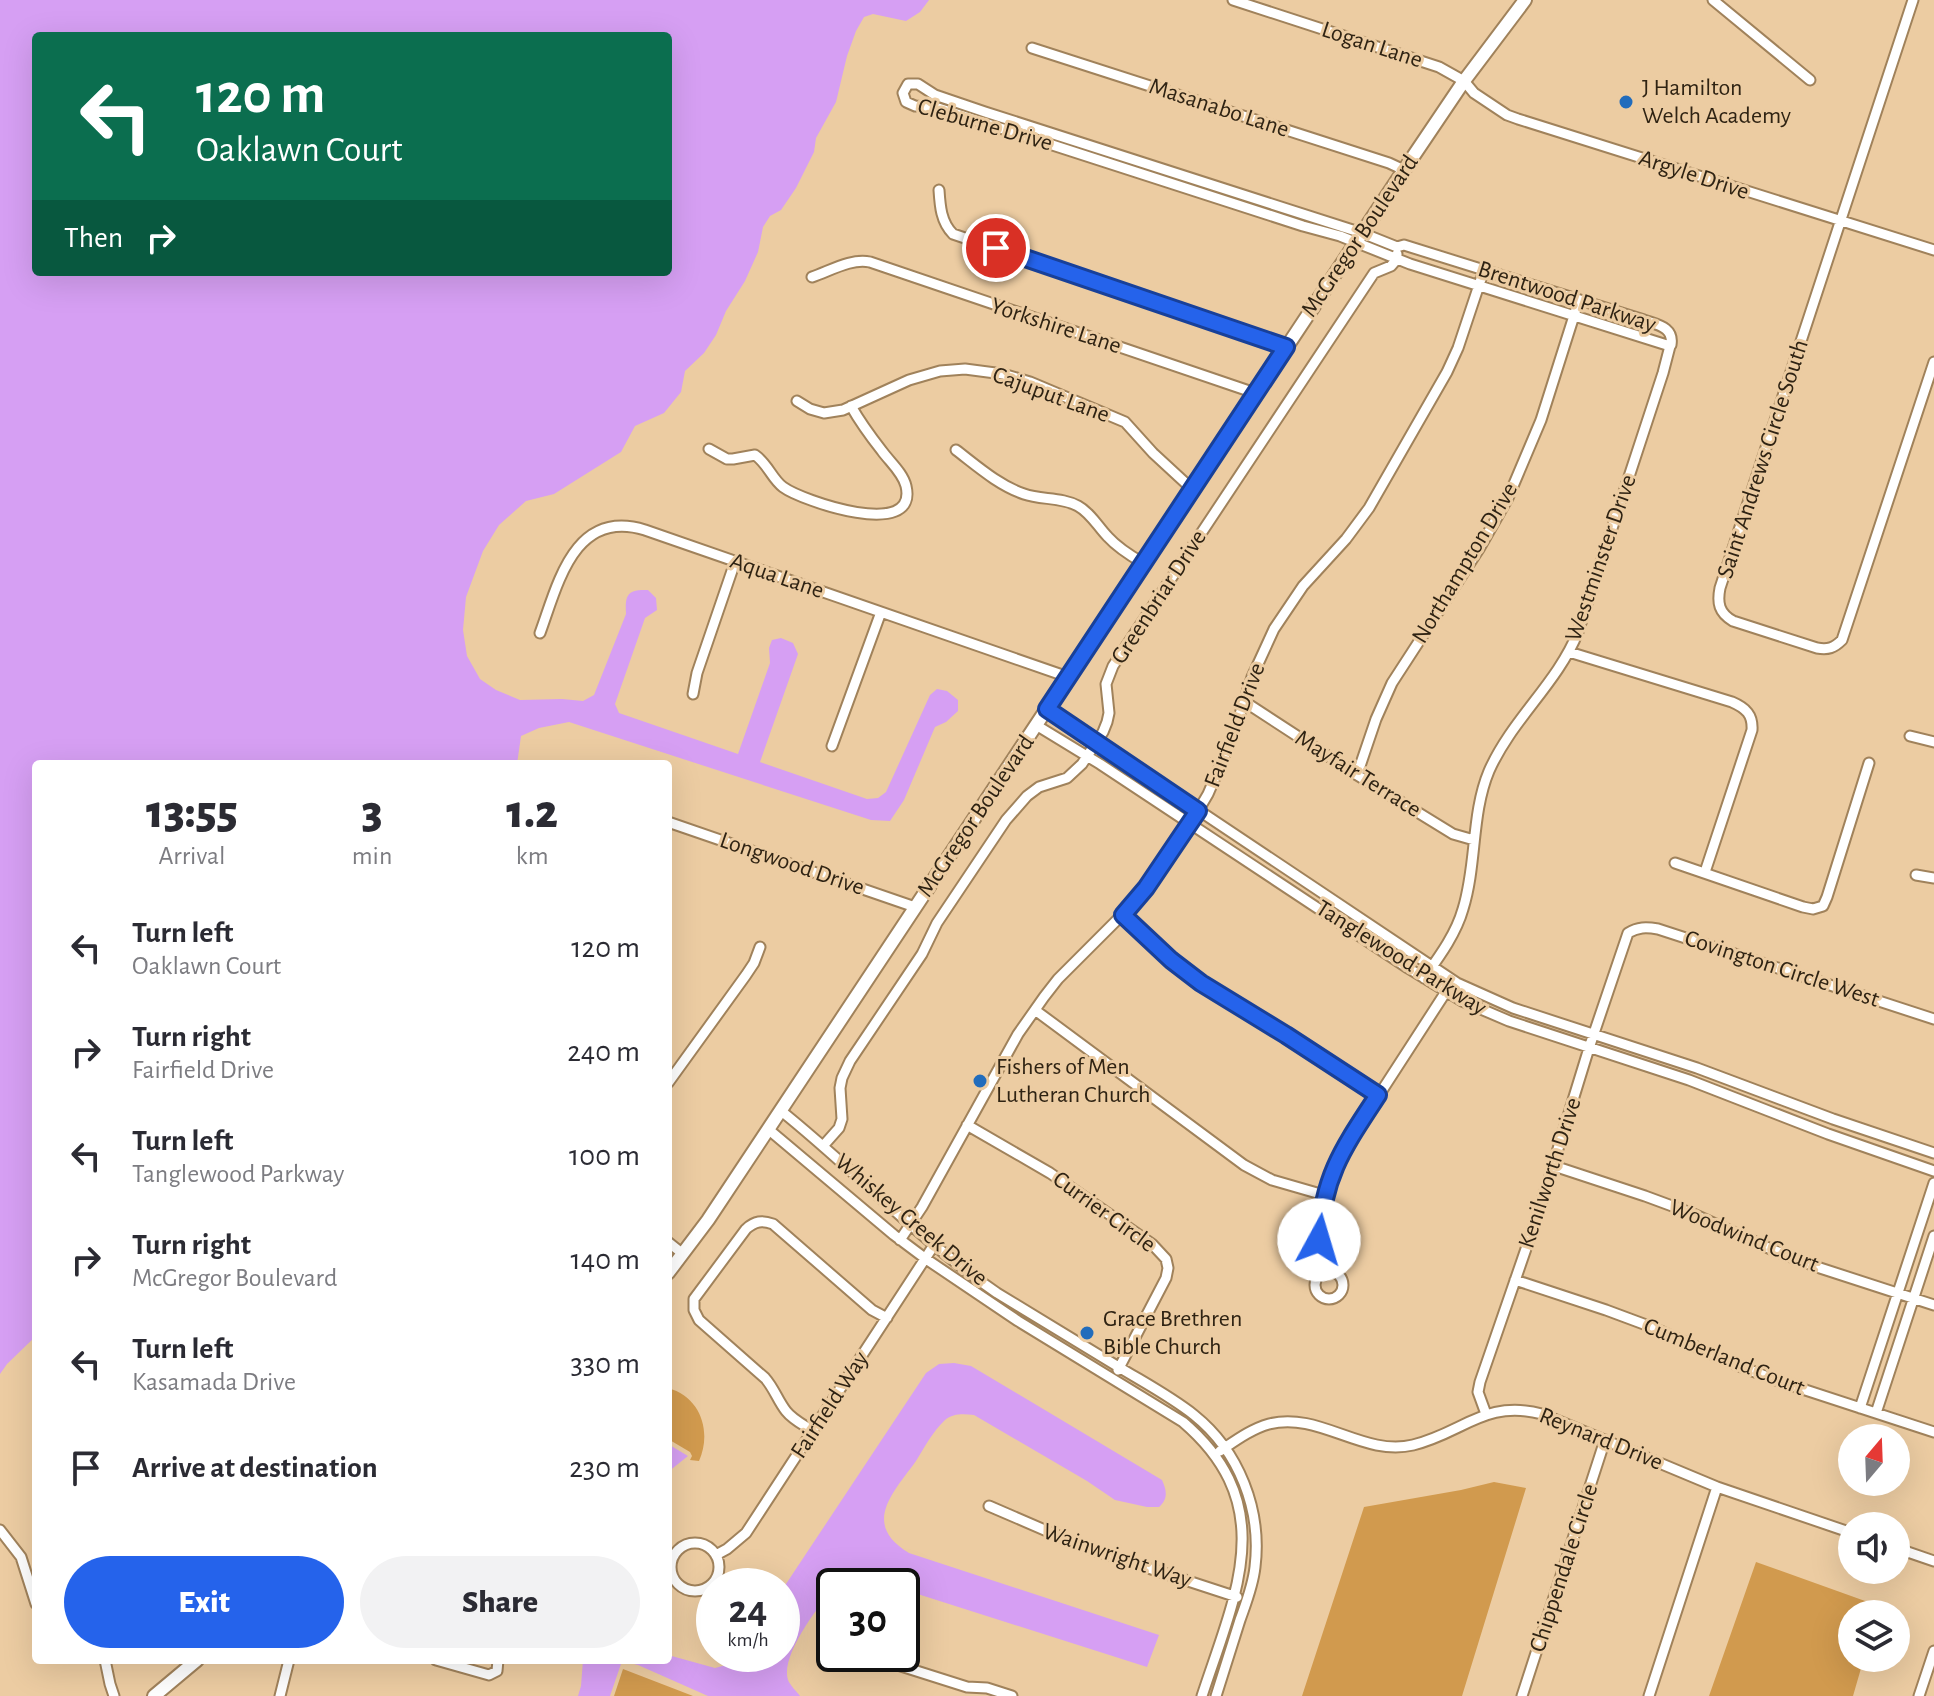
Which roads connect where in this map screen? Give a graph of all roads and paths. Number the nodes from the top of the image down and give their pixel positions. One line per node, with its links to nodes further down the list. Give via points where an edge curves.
1 (1233, 0): 5 (street, Logan Lane)
2 (1525, 0): 8 (main road, McGregor Boulevard)
3 (1713, 0): 7 (street)
4 (1913, 0): 13 (street)
5 (1264, 5): 8 (street, Logan Lane, via 1439,67)
6 (1032, 48): 11 (street, Masanabo Lane)
7 (1810, 80)
8 (1464, 81): 11 (main road, McGregor Boulevard); 13 (street, Argyle Drive, via 1507,115)
9 (1125, 157): 10 (street); 10 (street, Cleburne Drive, via 935,95 918,84 908,84 903,93 915,106 935,107); 14 (street, Cleburne Drive)
10 (1122, 168): 14 (street, Cleburne Drive)
11 (1404, 170): 14 (main road, McGregor Boulevard)
12 (939, 190): 24 (street, via 943,218 953,234)
13 (1841, 221): 16 (street, Argyle Drive); 25 (street, Saint Andrews Circle South, via 1720,588 1724,616 1826,650 1842,640)
14 (1359, 238): 15 (street, Brentwood Parkway); 17 (street, Brentwood Parkway); 24 (main road, McGregor Boulevard)
15 (1397, 247): 17 (street); 18 (street, Brentwood Parkway)
16 (1934, 250)
17 (1397, 259): 20 (street, Brentwood Parkway); 44 (street, Greenbriar Drive, via 1374,273 1113,666 1106,684 1107,722)
18 (1484, 270): 20 (street, Fairfield Drive); 21 (street, Brentwood Parkway)
19 (812, 277): 26 (street, Yorkshire Lane, via 850,262 870,262)
20 (1479, 286): 22 (street, Brentwood Parkway); 39 (street, Fairfield Drive, via 1447,372 1358,523 1274,629)
21 (1579, 300): 22 (street, Northampton Drive); 23 (street, Brentwood Parkway, via 1666,328)
22 (1574, 316): 23 (street, Brentwood Parkway); 48 (street, Northampton Drive, via 1541,420 1508,498 1392,683)
23 (1670, 346): 36 (street, Westminster Drive)
24 (1286, 347): 26 (main road, McGregor Boulevard)
25 (1934, 362)
26 (1255, 393): 31 (main road, McGregor Boulevard)
27 (797, 401): 28 (street, Cajuput Lane, via 824,413)
28 (851, 406): 29 (street, via 906,484 904,504 896,511 847,511 784,488 755,455 727,459); 31 (street, Cajuput Lane, via 940,371 1003,374 1125,422)
29 (709, 449)
30 (956, 450): 33 (street, via 1021,493 1080,507 1109,539)
31 (1192, 489): 33 (main road, McGregor Boulevard)
32 (735, 562): 34 (street, Aqua Lane); 35 (street, Aqua Lane, via 635,527 604,529 572,553); 38 (street)
33 (1143, 563): 37 (main road, McGregor Boulevard)
34 (881, 612): 37 (street, Aqua Lane); 45 (street)
35 (540, 633)
36 (1569, 652): 52 (street, Westminster Drive, via 1498,753 1485,781); 54 (street, via 1748,711 1752,730)
37 (1068, 677): 40 (main road, McGregor Boulevard)
38 (693, 694)
39 (1245, 702): 48 (street, Mayfair Terrace); 49 (street, Fairfield Drive)
40 (1047, 709): 41 (main road, McGregor Boulevard); 44 (street, Tanglewood Parkway)
41 (1036, 725): 46 (street, Tanglewood Parkway); 57 (main road, McGregor Boulevard)
42 (1910, 736): 43 (street)
43 (1934, 742)
44 (1095, 743): 46 (street, Greenbriar Drive); 49 (street, Tanglewood Parkway)
45 (832, 746)
46 (1087, 756): 51 (street, Tanglewood Parkway); 78 (street, Greenbriar Drive, via 1067,778 1027,796 973,868 850,1061 840,1088 842,1119)
47 (1869, 763): 54 (street, via 1823,906 1813,909)
48 (1357, 775): 52 (street, Mayfair Terrace, via 1453,834)
49 (1198, 811): 51 (street, Fairfield Drive); 61 (street, Tanglewood Parkway)
50 (672, 823): 57 (street, Longwood Drive)
51 (1189, 824): 58 (street, Fairfield Drive); 62 (street, Tanglewood Parkway)
52 (1474, 840): 61 (street, Westminster Drive, via 1463,911)
53 (1675, 863): 54 (street)
54 (1705, 872)
55 (1916, 875): 56 (street)
56 (1934, 878)
57 (915, 907): 73 (main road, McGregor Boulevard)
58 (1123, 915): 65 (street, Fairfield Drive, via 1058,979); 72 (street, via 1201,983)
59 (1629, 932): 66 (street, Covington Circle West, via 1658,929); 67 (street, Kenilworth Drive)
60 (760, 947): 70 (street)
61 (1432, 967): 62 (street, Westminster Drive); 63 (street, Tanglewood Parkway)
62 (1424, 978): 64 (street, Tanglewood Parkway)
63 (1453, 980): 64 (street); 67 (street, Tanglewood Parkway, via 1513,1008)
64 (1446, 992): 68 (street, Tanglewood Parkway); 72 (street)
65 (1035, 1010): 75 (street, Fairfield Drive); 83 (street, via 1244,1165 1291,1187)
66 (1934, 1019)
67 (1594, 1034): 68 (street, Kenilworth Drive); 69 (street, Tanglewood Parkway)
68 (1589, 1048): 71 (street, Tanglewood Parkway); 80 (street, Kenilworth Drive)
69 (1712, 1074): 71 (street); 74 (street, Tanglewood Parkway)
70 (672, 1077)
71 (1708, 1087): 77 (street, Tanglewood Parkway)
72 (1378, 1095): 83 (street, via 1337,1160)
73 (780, 1110): 76 (main road, McGregor Boulevard); 78 (street, Whiskey Creek Drive)
74 (1828, 1117): 77 (street); 79 (street, Tanglewood Parkway)
75 (967, 1125): 84 (street, Fairfield Drive); 98 (street, Currier Circle, via 1078,1191 1166,1259 1166,1278)
76 (768, 1129): 86 (street, Whiskey Creek Drive); 89 (main road, McGregor Boulevard)
77 (1822, 1132): 81 (street, Tanglewood Parkway)
78 (823, 1146): 84 (street, Whiskey Creek Drive)
79 (1934, 1153)
80 (1554, 1166): 93 (street, Kenilworth Drive); 94 (street, Woodwind Court)
81 (1934, 1171)
82 (1934, 1183): 94 (street)
83 (1324, 1195): 92 (street, via 1319,1240)
84 (911, 1225): 86 (street, Fairfield Drive); 88 (street, Whiskey Creek Drive)
85 (1934, 1236): 95 (street)
86 (900, 1240): 90 (street, Whiskey Creek Drive)
87 (672, 1245): 89 (street)
88 (934, 1245): 90 (street, Fairfield Way); 98 (street, Whiskey Creek Drive, via 997,1293)
89 (683, 1254): 91 (main road, McGregor Boulevard)
90 (926, 1259): 97 (street, Fairfield Way); 99 (street, Whiskey Creek Drive)
91 (672, 1268)
92 (1325, 1272)
93 (1515, 1280): 100 (street, Cumberland Court); 102 (street, Kenilworth Drive, via 1480,1382)
94 (1898, 1293): 95 (street, Woodwind Court); 100 (street)
95 (1914, 1299): 96 (street, Woodwind Court); 101 (street)
96 (1934, 1305)
97 (887, 1318): 103 (street, Fairfield Way); 103 (street, via 764,1221 746,1229 694,1299 699,1320 765,1378 792,1417)
98 (1119, 1367): 99 (street, Currier Circle); 106 (street, Whiskey Creek Drive, via 1192,1413)
99 (1113, 1379): 107 (street, Whiskey Creek Drive, via 1183,1422)
100 (1860, 1408): 101 (street, Cumberland Court)
101 (1876, 1413): 104 (street, Cumberland Court)
102 (1486, 1414): 105 (street, Reynard Drive, via 1530,1411); 106 (street, Reynard Drive, via 1400,1447 1290,1422 1267,1424)
103 (813, 1431): 113 (street, Fairfield Way, via 746,1533)
104 (1934, 1432)
105 (1605, 1440): 108 (street, Reynard Drive); 133 (street, Chippendale Circle)
106 (1225, 1448): 107 (street, Reynard Drive); 119 (street, Whiskey Creek Drive, via 1248,1492 1255,1525 1255,1570)
107 (1214, 1455): 118 (street, Whiskey Creek Drive, via 1230,1483 1243,1532)
108 (1717, 1487): 110 (street, Reynard Drive); 134 (street)
109 (989, 1506): 118 (street, Wainwright Way, via 1084,1547)
110 (1838, 1528)
111 (0, 1530): 117 (street, via 21,1557)
112 (1910, 1553): 115 (street)
113 (716, 1555): 114 (street, via 698,1542 679,1548); 116 (street, via 720,1570 708,1587 688,1590)
114 (672, 1559)
115 (1934, 1561)
116 (672, 1576)
117 (32, 1591)
118 (1235, 1597): 119 (street, Wainwright Way); 131 (street, Whiskey Creek Drive)
119 (1247, 1600): 132 (street, Whiskey Creek Drive)
120 (1934, 1651): 135 (street)
121 (106, 1664): 127 (street)
122 (192, 1664): 128 (main road)
123 (288, 1664): 129 (street)
124 (450, 1664): 125 (street, via 489,1675)
125 (498, 1664)
126 (920, 1672): 130 (street)
127 (114, 1696)
128 (154, 1696)
129 (280, 1696)
130 (1012, 1696)
131 (1202, 1696)
132 (1216, 1696)
133 (1522, 1696)
134 (1649, 1696)
135 (1919, 1696)

